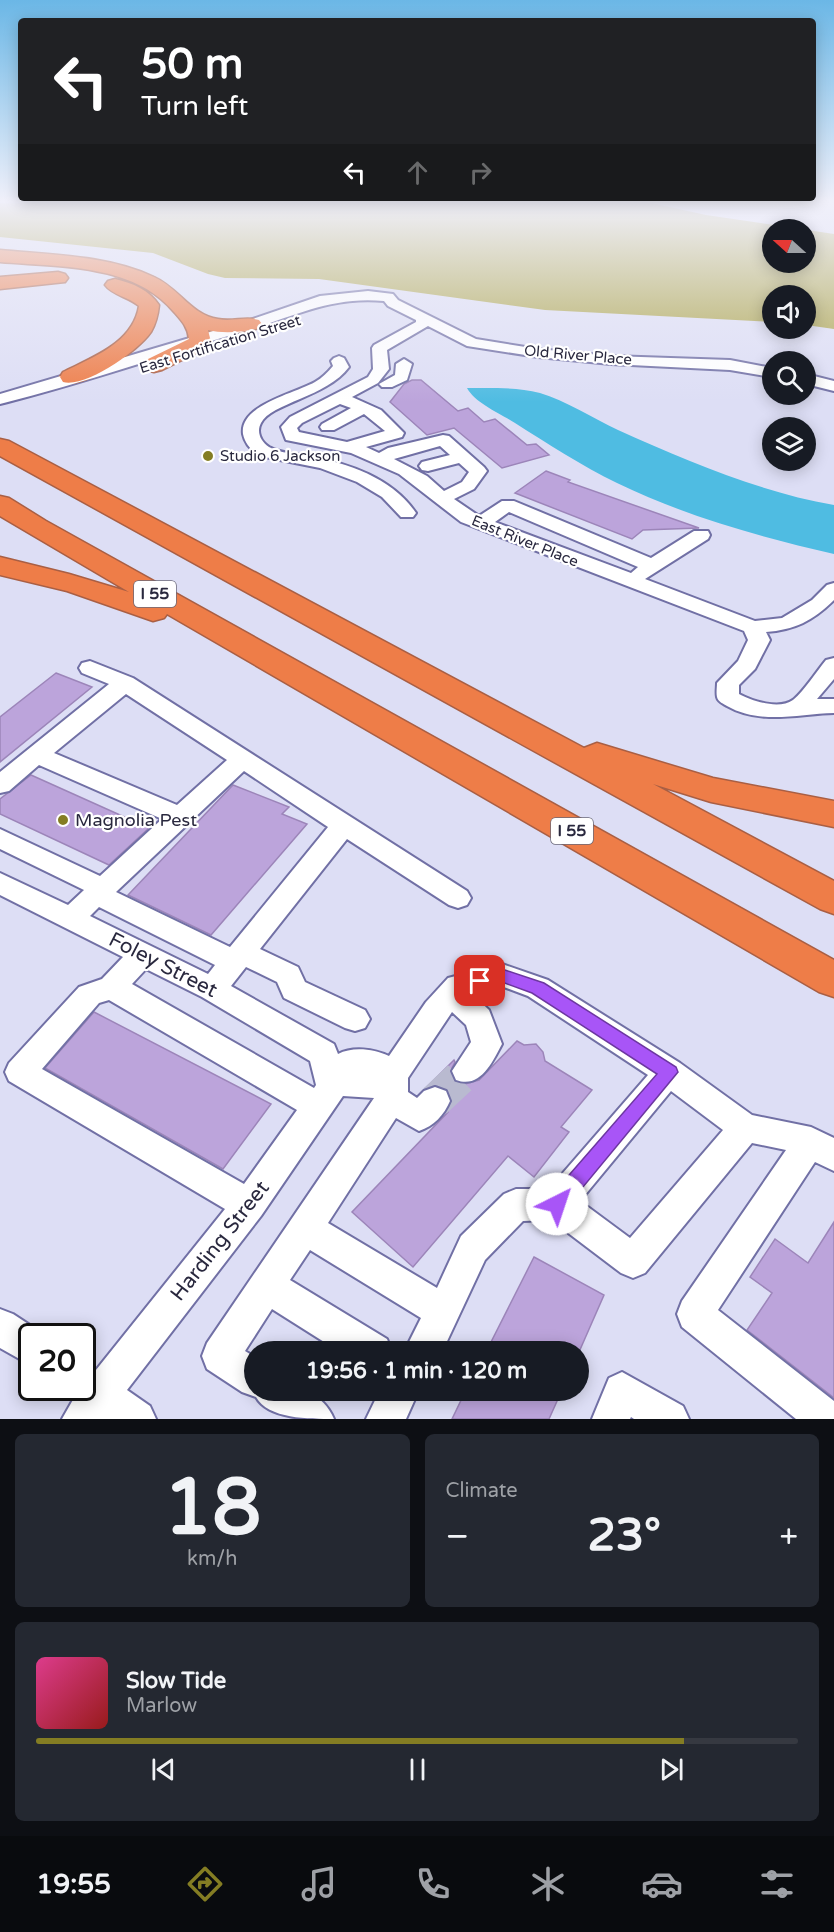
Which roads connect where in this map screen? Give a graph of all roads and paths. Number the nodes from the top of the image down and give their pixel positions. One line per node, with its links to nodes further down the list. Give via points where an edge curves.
1 (107, 269): 5 (highway, via 145,279 166,292)
2 (0, 283): 4 (highway, via 85,279 116,285 138,294)
3 (393, 303): 6 (street, Old River Place); 7 (street, East Fortification Street, via 382,296 341,296); 9 (street, East Fortification Street, via 343,305)
4 (149, 305): 8 (highway, via 168,326); 14 (highway, via 150,317 137,336)
5 (188, 316): 7 (highway, via 217,326); 8 (highway, via 200,332)
6 (424, 317): 13 (street, Old River Place, via 472,343 611,360 720,364); 15 (street, via 418,328 379,348)
7 (252, 324): 8 (street, East Fortification Street)
8 (198, 341): 9 (highway); 11 (highway); 14 (street, East Fortification Street)
9 (223, 343): 11 (street, East Fortification Street)
10 (339, 361): 20 (street, via 341,366 327,382)
11 (154, 364): 19 (street, East Fortification Street)
12 (404, 364): 15 (street, via 402,377)
13 (762, 370)
14 (71, 378): 19 (street, East Fortification Street)
15 (381, 381): 18 (street)
16 (816, 382): 17 (street)
17 (834, 386)
18 (340, 398): 21 (street); 23 (street)
19 (12, 399): 22 (street, East Fortification Street)
20 (281, 404): 23 (street); 29 (street, via 256,418 250,428 258,448 272,455)
21 (364, 408): 24 (street); 26 (street, via 375,412 396,433)
22 (0, 411)
23 (306, 414): 26 (street, East River Place, via 292,423 292,435)
24 (328, 427)
25 (0, 446): 47 (highway)
26 (352, 448): 28 (street, East River Place); 29 (street)
27 (462, 457): 28 (street, via 443,440); 30 (street); 31 (street, via 478,471 477,476 469,485)
28 (380, 459): 31 (street, East River Place, via 413,474)
29 (328, 465): 33 (street, via 389,492)
30 (428, 466)
31 (441, 498): 34 (street, East River Place, via 460,514)
32 (0, 504): 44 (highway, I 55)
33 (407, 513)
34 (480, 523): 37 (street, via 508,505); 38 (street, East River Place)
35 (701, 535): 37 (street)
36 (0, 566): 44 (highway, via 124,600)
37 (653, 566): 38 (street)
38 (629, 581): 40 (street, East River Place)
39 (834, 589): 40 (street, East River Place, via 819,604 787,624)
40 (753, 627): 46 (street, via 759,640 747,664 729,683 728,697 747,708 776,711)
41 (834, 665): 46 (street)
42 (90, 668): 43 (street)
43 (125, 683): 48 (street); 49 (street)
44 (310, 683): 62 (highway, I 55)
45 (834, 706): 46 (street)
46 (799, 707)
47 (524, 731): 51 (highway, via 711,790); 58 (highway)
48 (37, 755): 50 (street); 52 (street)
49 (243, 758): 52 (street); 53 (street)
50 (0, 785)
51 (834, 814)
52 (179, 816): 56 (street)
53 (344, 825): 57 (street); 61 (street)
54 (0, 838): 56 (street)
55 (0, 883): 59 (street, Foley Street)
56 (99, 891): 59 (street); 61 (street)
57 (458, 897)
58 (834, 899)
59 (71, 918): 60 (street, Foley Street)
60 (143, 954): 63 (street); 64 (street, Foley Street)
61 (239, 957): 64 (street); 66 (street, via 288,975 294,990)
62 (834, 980)
63 (112, 987): 72 (street); 76 (street, via 89,995 20,1072)
64 (212, 989): 67 (street, Foley Street)
65 (452, 993): 68 (street, via 479,1019 488,1044); 69 (street, via 458,986 502,975 538,988); 70 (street, via 436,1010)
66 (355, 1019)
67 (330, 1067): 70 (street, Foley Street, via 348,1084); 72 (street, Harding Street, via 332,1087)
68 (467, 1071)
69 (669, 1072): 73 (street); 75 (street)
70 (390, 1083): 71 (street, via 419,1117); 77 (street)
71 (435, 1101)
72 (320, 1107): 76 (street, Harding Street)
73 (745, 1128): 74 (street); 75 (street, via 633,1261)
74 (823, 1149): 94 (street, via 695,1314)
75 (557, 1204): 79 (street, via 516,1205 473,1248)
76 (249, 1205): 85 (street, Harding Street)
77 (306, 1229): 78 (street); 79 (street)
78 (267, 1286): 82 (street); 84 (street, via 220,1356)
79 (444, 1312): 83 (street)
80 (0, 1326): 81 (street)
81 (18, 1338)
82 (356, 1341)
83 (428, 1341)
84 (244, 1372)
85 (96, 1388)
86 (95, 1401): 89 (street)
87 (288, 1401): 90 (street)
88 (394, 1401): 91 (street)
89 (137, 1419)
90 (315, 1419)
91 (385, 1419)
92 (611, 1419): 93 (street, via 622,1391)
93 (670, 1419)
94 (826, 1419)

